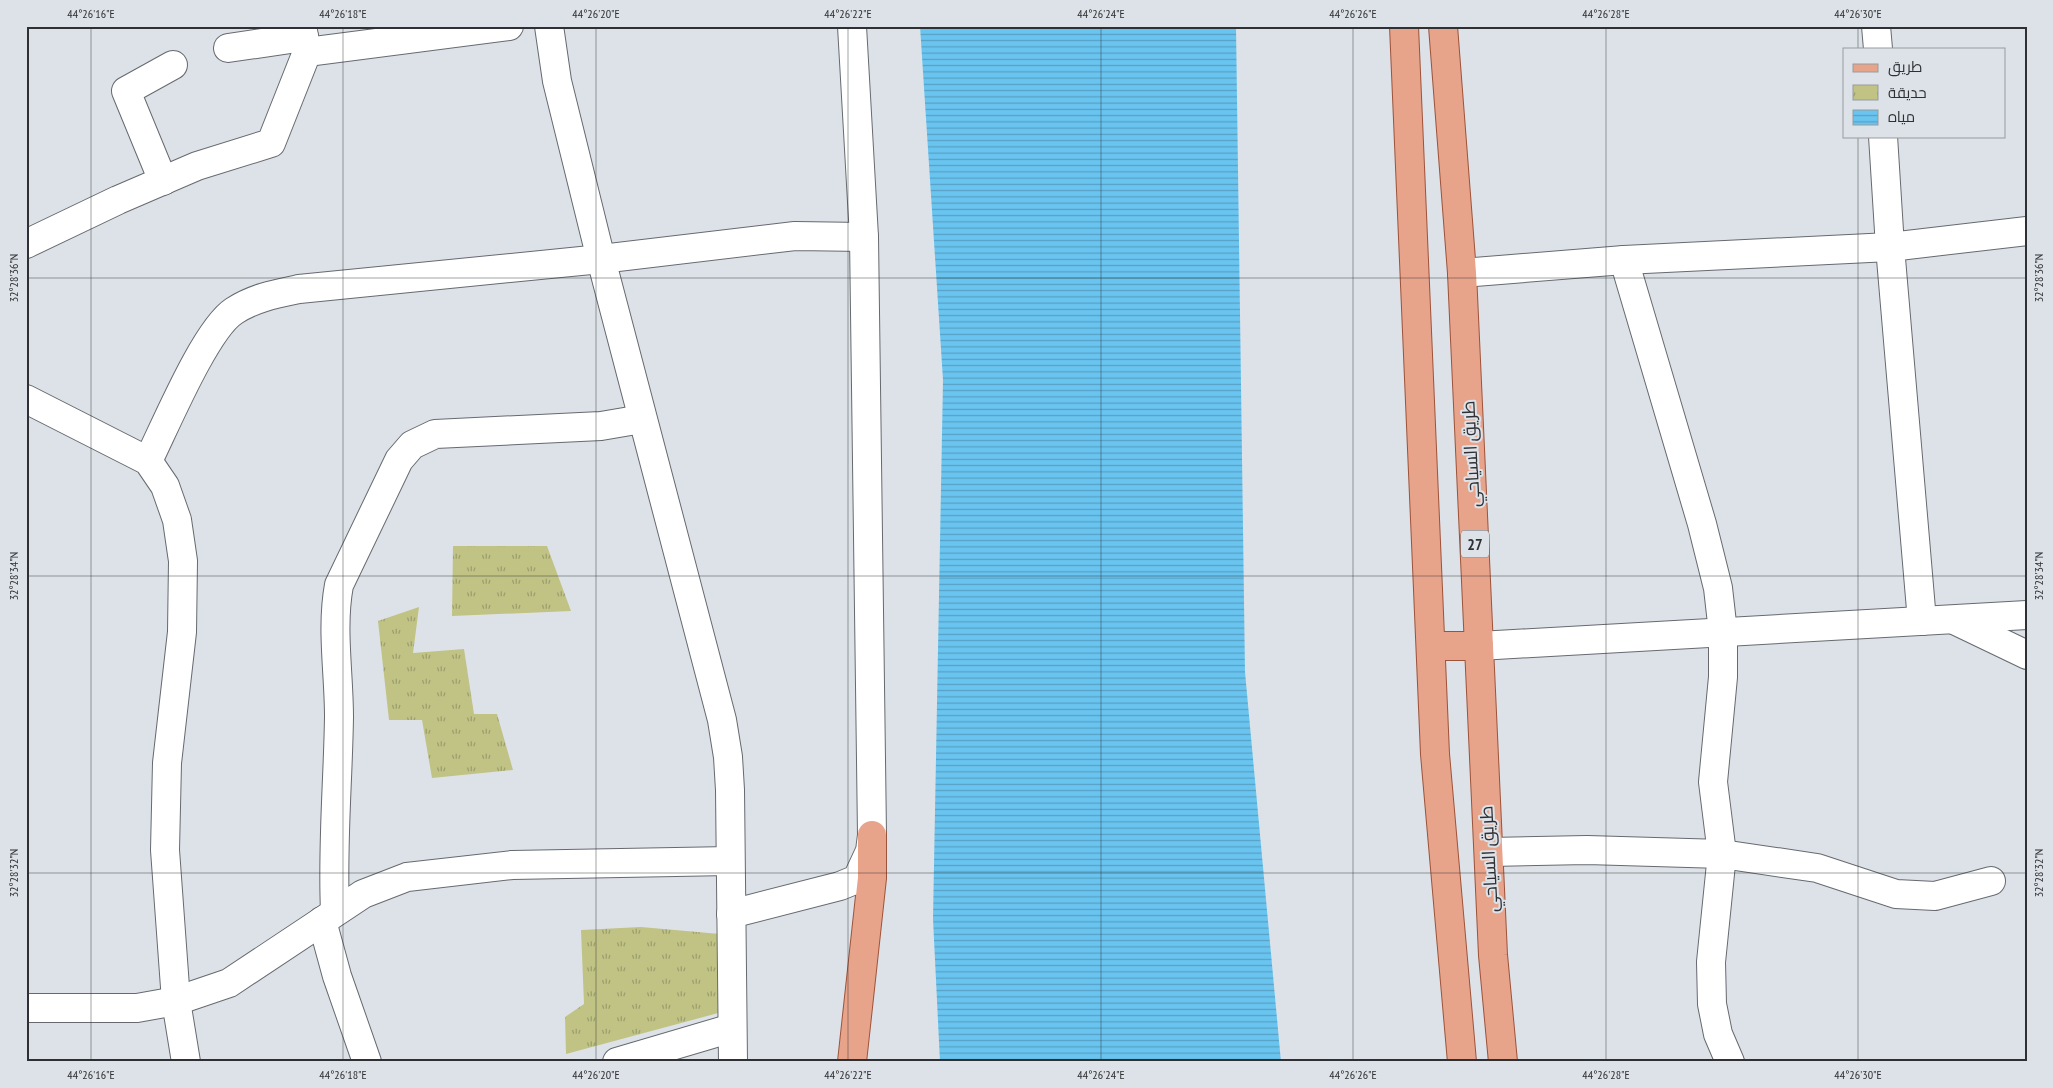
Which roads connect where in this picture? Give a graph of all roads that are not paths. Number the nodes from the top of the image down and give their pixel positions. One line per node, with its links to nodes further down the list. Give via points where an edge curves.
1 (509, 26): 7 (street)
2 (550, 26): 17 (street, via 557,81)
3 (852, 26): 14 (street)
4 (1404, 26): 27 (main road)
5 (1444, 26): 19 (main road, طريق السياحي / 27)
6 (1876, 26): 9 (street)
7 (304, 38): 8 (street); 12 (street, via 271,143 198,166)
8 (228, 48)
9 (1878, 48)
10 (173, 64): 12 (street, via 126,91)
11 (1883, 138): 16 (street)
12 (163, 181): 15 (street)
13 (2027, 231): 16 (street)
14 (864, 237): 17 (street, via 795,236); 31 (street)
15 (26, 244)
16 (1890, 247): 18 (street); 25 (street)
17 (601, 259): 21 (street); 22 (street, via 299,289 258,297 232,312 217,330 200,356)
18 (1624, 260): 19 (street); 26 (street, via 1702,524 1718,588)
19 (1462, 273): 28 (main road, طريق السياحي / 27)
20 (26, 399): 22 (street)
21 (642, 419): 34 (street, via 722,720 728,757); 37 (street, via 601,426 435,434 412,445 399,460 339,585 335,607 339,681 333,868)
22 (148, 461): 38 (street, via 165,486 178,520 183,561 182,632 167,763 165,840)
23 (2027, 615): 24 (street)
24 (1953, 620): 25 (street); 29 (street)
25 (1922, 621): 26 (street)
26 (1723, 632): 28 (street); 33 (street, via 1723,677 1713,782)
27 (1431, 646): 28 (main road); 30 (main road)
28 (1479, 646): 32 (main road, طريق السياحي / 27)
29 (2027, 655)
30 (1435, 754): 46 (main road); 47 (main road)
31 (872, 835): 36 (street, via 870,851 857,878 840,886); 45 (main road, via 872,878)
32 (1489, 852): 33 (street, via 1587,850); 48 (main road, طريق السياحي / 27, via 1493,955)
33 (1722, 854): 35 (street, via 1818,868 1896,894 1935,896); 49 (street, via 1712,935 1712,987 1718,1034)
34 (730, 861): 36 (street); 37 (street, via 512,865 407,878 363,894)
35 (1991, 881)
36 (731, 914): 40 (street)
37 (328, 916): 38 (street, via 229,983); 42 (street, via 337,976)
38 (176, 1001): 39 (street, via 137,1008); 41 (street)
39 (26, 1008)
40 (732, 1028): 43 (street); 44 (street)
41 (186, 1062)
42 (367, 1062)
43 (617, 1062)
44 (733, 1062)
45 (852, 1062)
46 (1446, 1062)
47 (1462, 1062)
48 (1503, 1062)
49 (1730, 1062)

